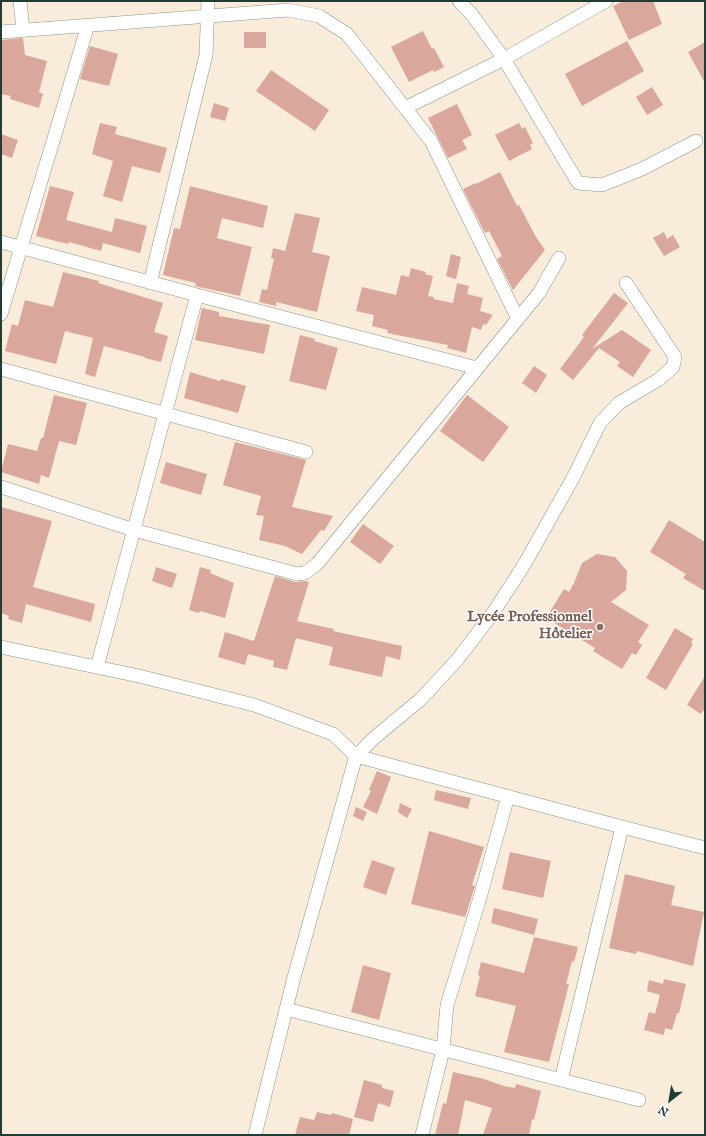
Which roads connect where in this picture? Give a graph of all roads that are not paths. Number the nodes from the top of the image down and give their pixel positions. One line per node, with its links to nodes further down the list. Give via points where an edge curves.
1 (20, 1): 7 (street)
2 (208, 1): 5 (street)
3 (459, 1): 9 (street)
4 (606, 1): 9 (street)
5 (208, 16): 6 (street); 10 (street, via 288,10 319,16 347,34); 15 (street, via 206,55)
6 (88, 25): 7 (street); 13 (street)
7 (23, 30): 8 (street)
8 (1, 32)
9 (504, 59): 10 (street); 11 (street, via 578,183 602,185 642,169)
10 (405, 108): 19 (street, via 431,141)
11 (696, 141)
12 (1, 242): 13 (street)
13 (21, 248): 15 (street); 18 (street)
14 (559, 258): 19 (street, via 539,293)
15 (150, 283): 17 (street)
16 (626, 283): 28 (street, via 675,357 673,367 658,380 619,404 600,423 567,489 524,565 493,613 457,660 421,698)
17 (196, 295): 21 (street); 22 (street)
18 (1, 314)
19 (518, 319): 21 (street)
20 (1, 368): 22 (street)
21 (477, 368): 25 (street, via 317,564 305,573 297,574)
22 (165, 414): 23 (street); 25 (street)
23 (306, 452)
24 (1, 487): 25 (street)
25 (134, 530): 27 (street)
26 (1, 647): 27 (street)
27 (97, 667): 28 (street, via 254,705 333,734)
28 (356, 756): 29 (street); 32 (street)
29 (508, 796): 30 (street); 33 (street, via 447,1005)
30 (622, 827): 31 (street); 34 (street)
31 (705, 848)
32 (286, 1009): 33 (street); 36 (street)
33 (443, 1050): 34 (street); 37 (street)
34 (561, 1080): 35 (street)
35 (639, 1100)
36 (255, 1135)
37 (422, 1135)

